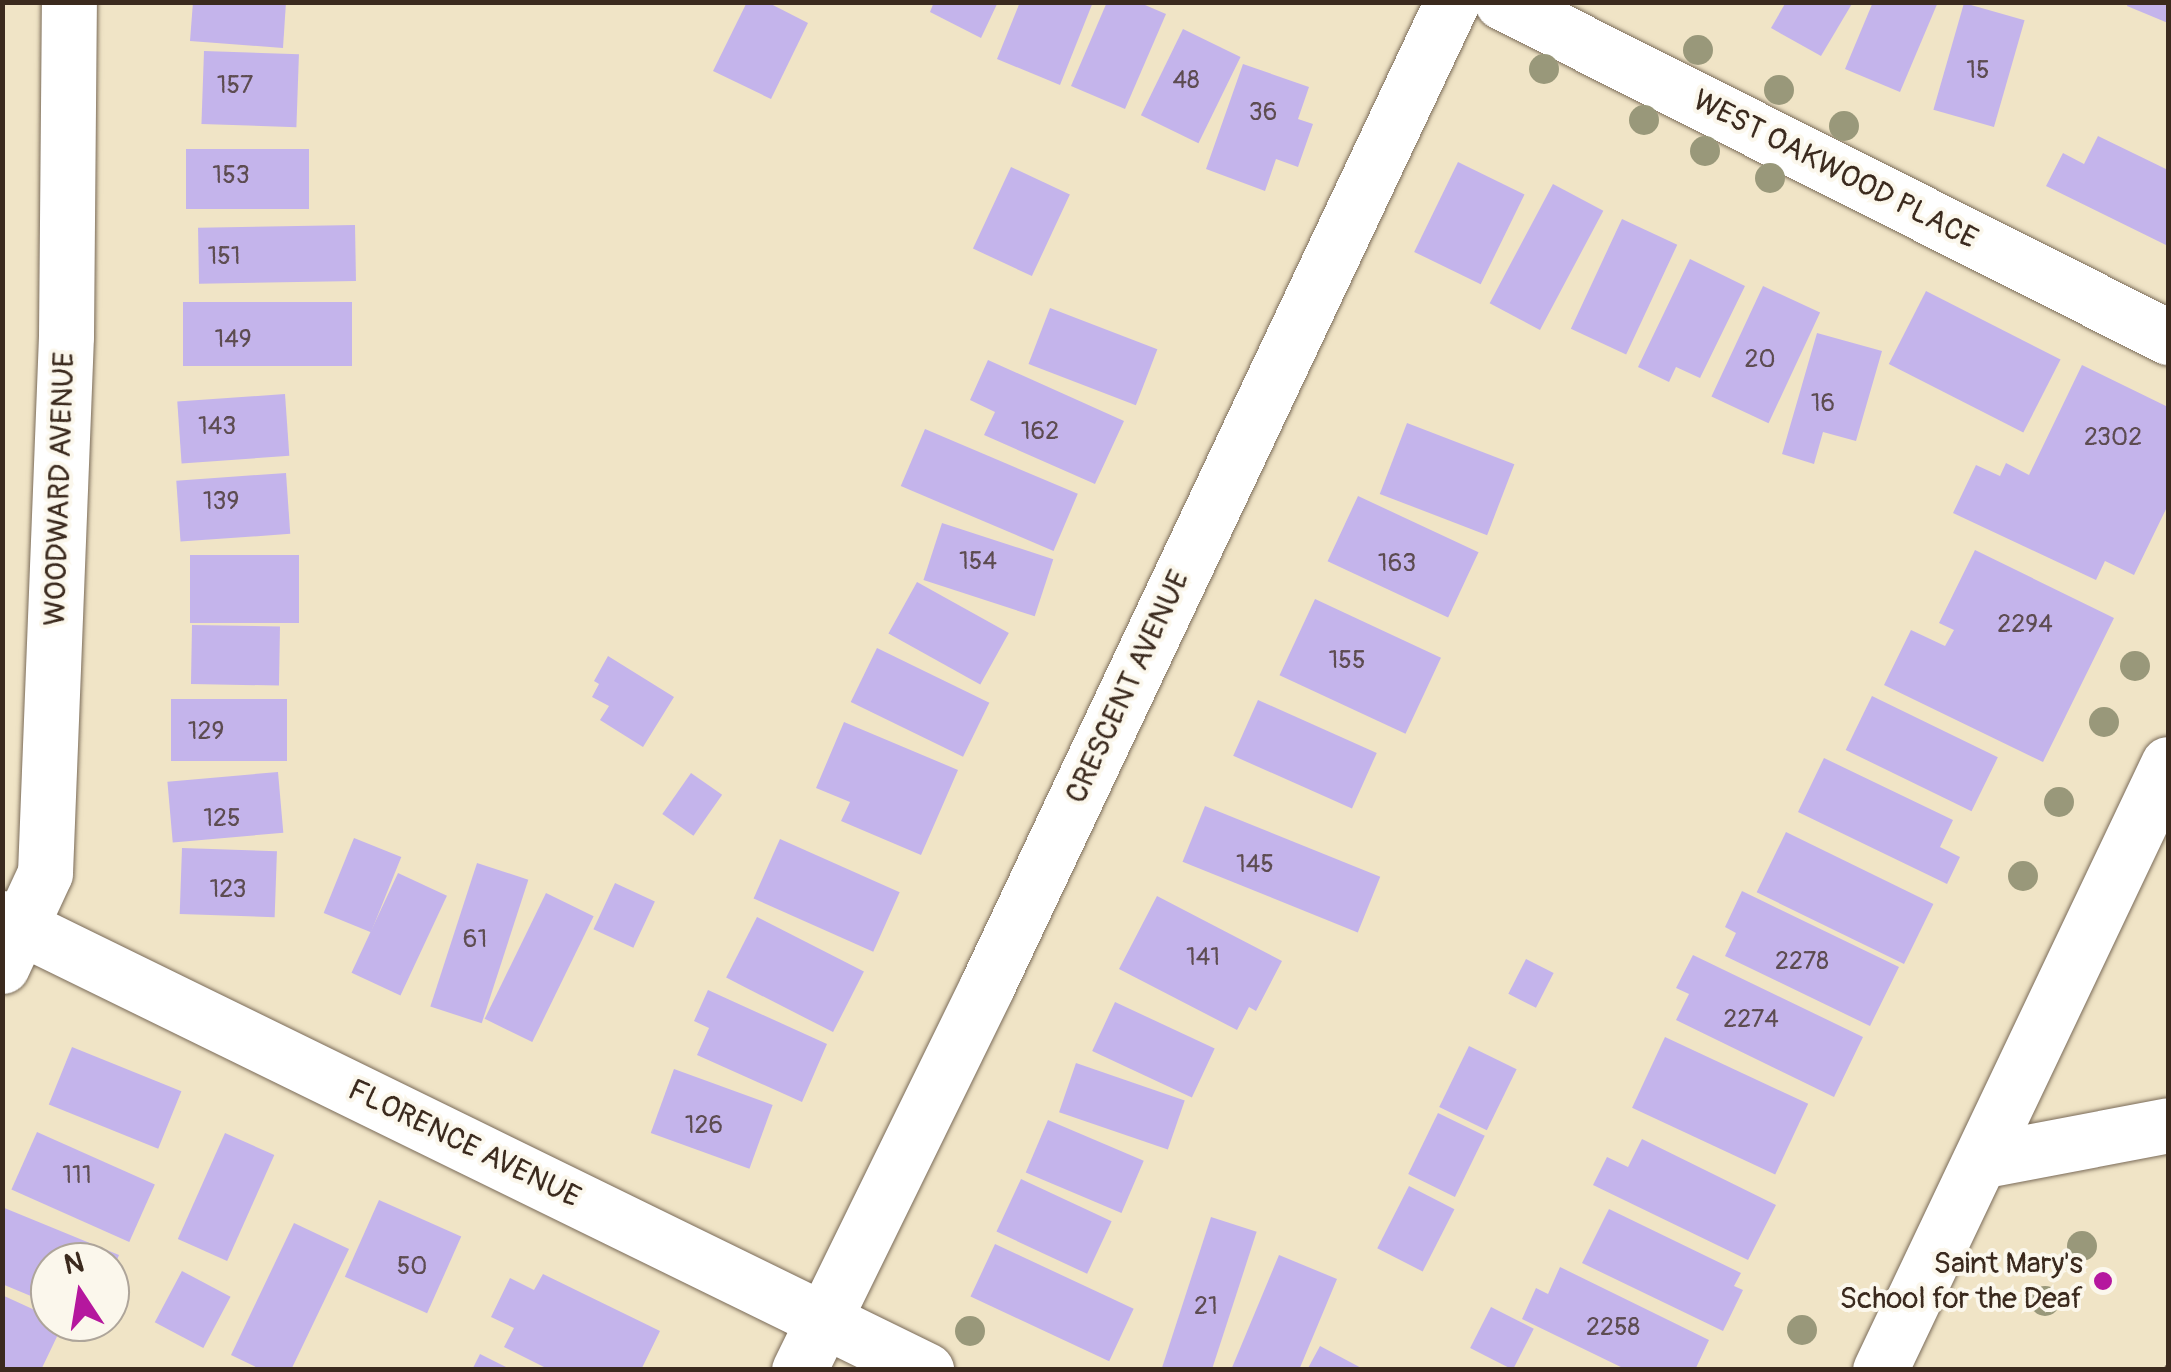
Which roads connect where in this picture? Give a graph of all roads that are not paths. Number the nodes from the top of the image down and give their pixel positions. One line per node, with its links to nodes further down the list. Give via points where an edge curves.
1 (69, 2): 6 (street, WOODWARD AVENUE, via 66,336 45,873)
2 (1452, 2): 9 (street, CRESCENT AVENUE)
3 (1502, 2): 4 (street, WEST OAKWOOD PLACE)
4 (2168, 337)
5 (2168, 764): 8 (street)
6 (9, 937): 9 (street, FLORENCE AVENUE)
7 (2168, 1126): 8 (street)
8 (1980, 1161): 12 (street)
9 (824, 1320): 10 (street, CRESCENT AVENUE); 11 (street, FLORENCE AVENUE)
10 (799, 1370)
11 (926, 1370)
12 (1880, 1370)

